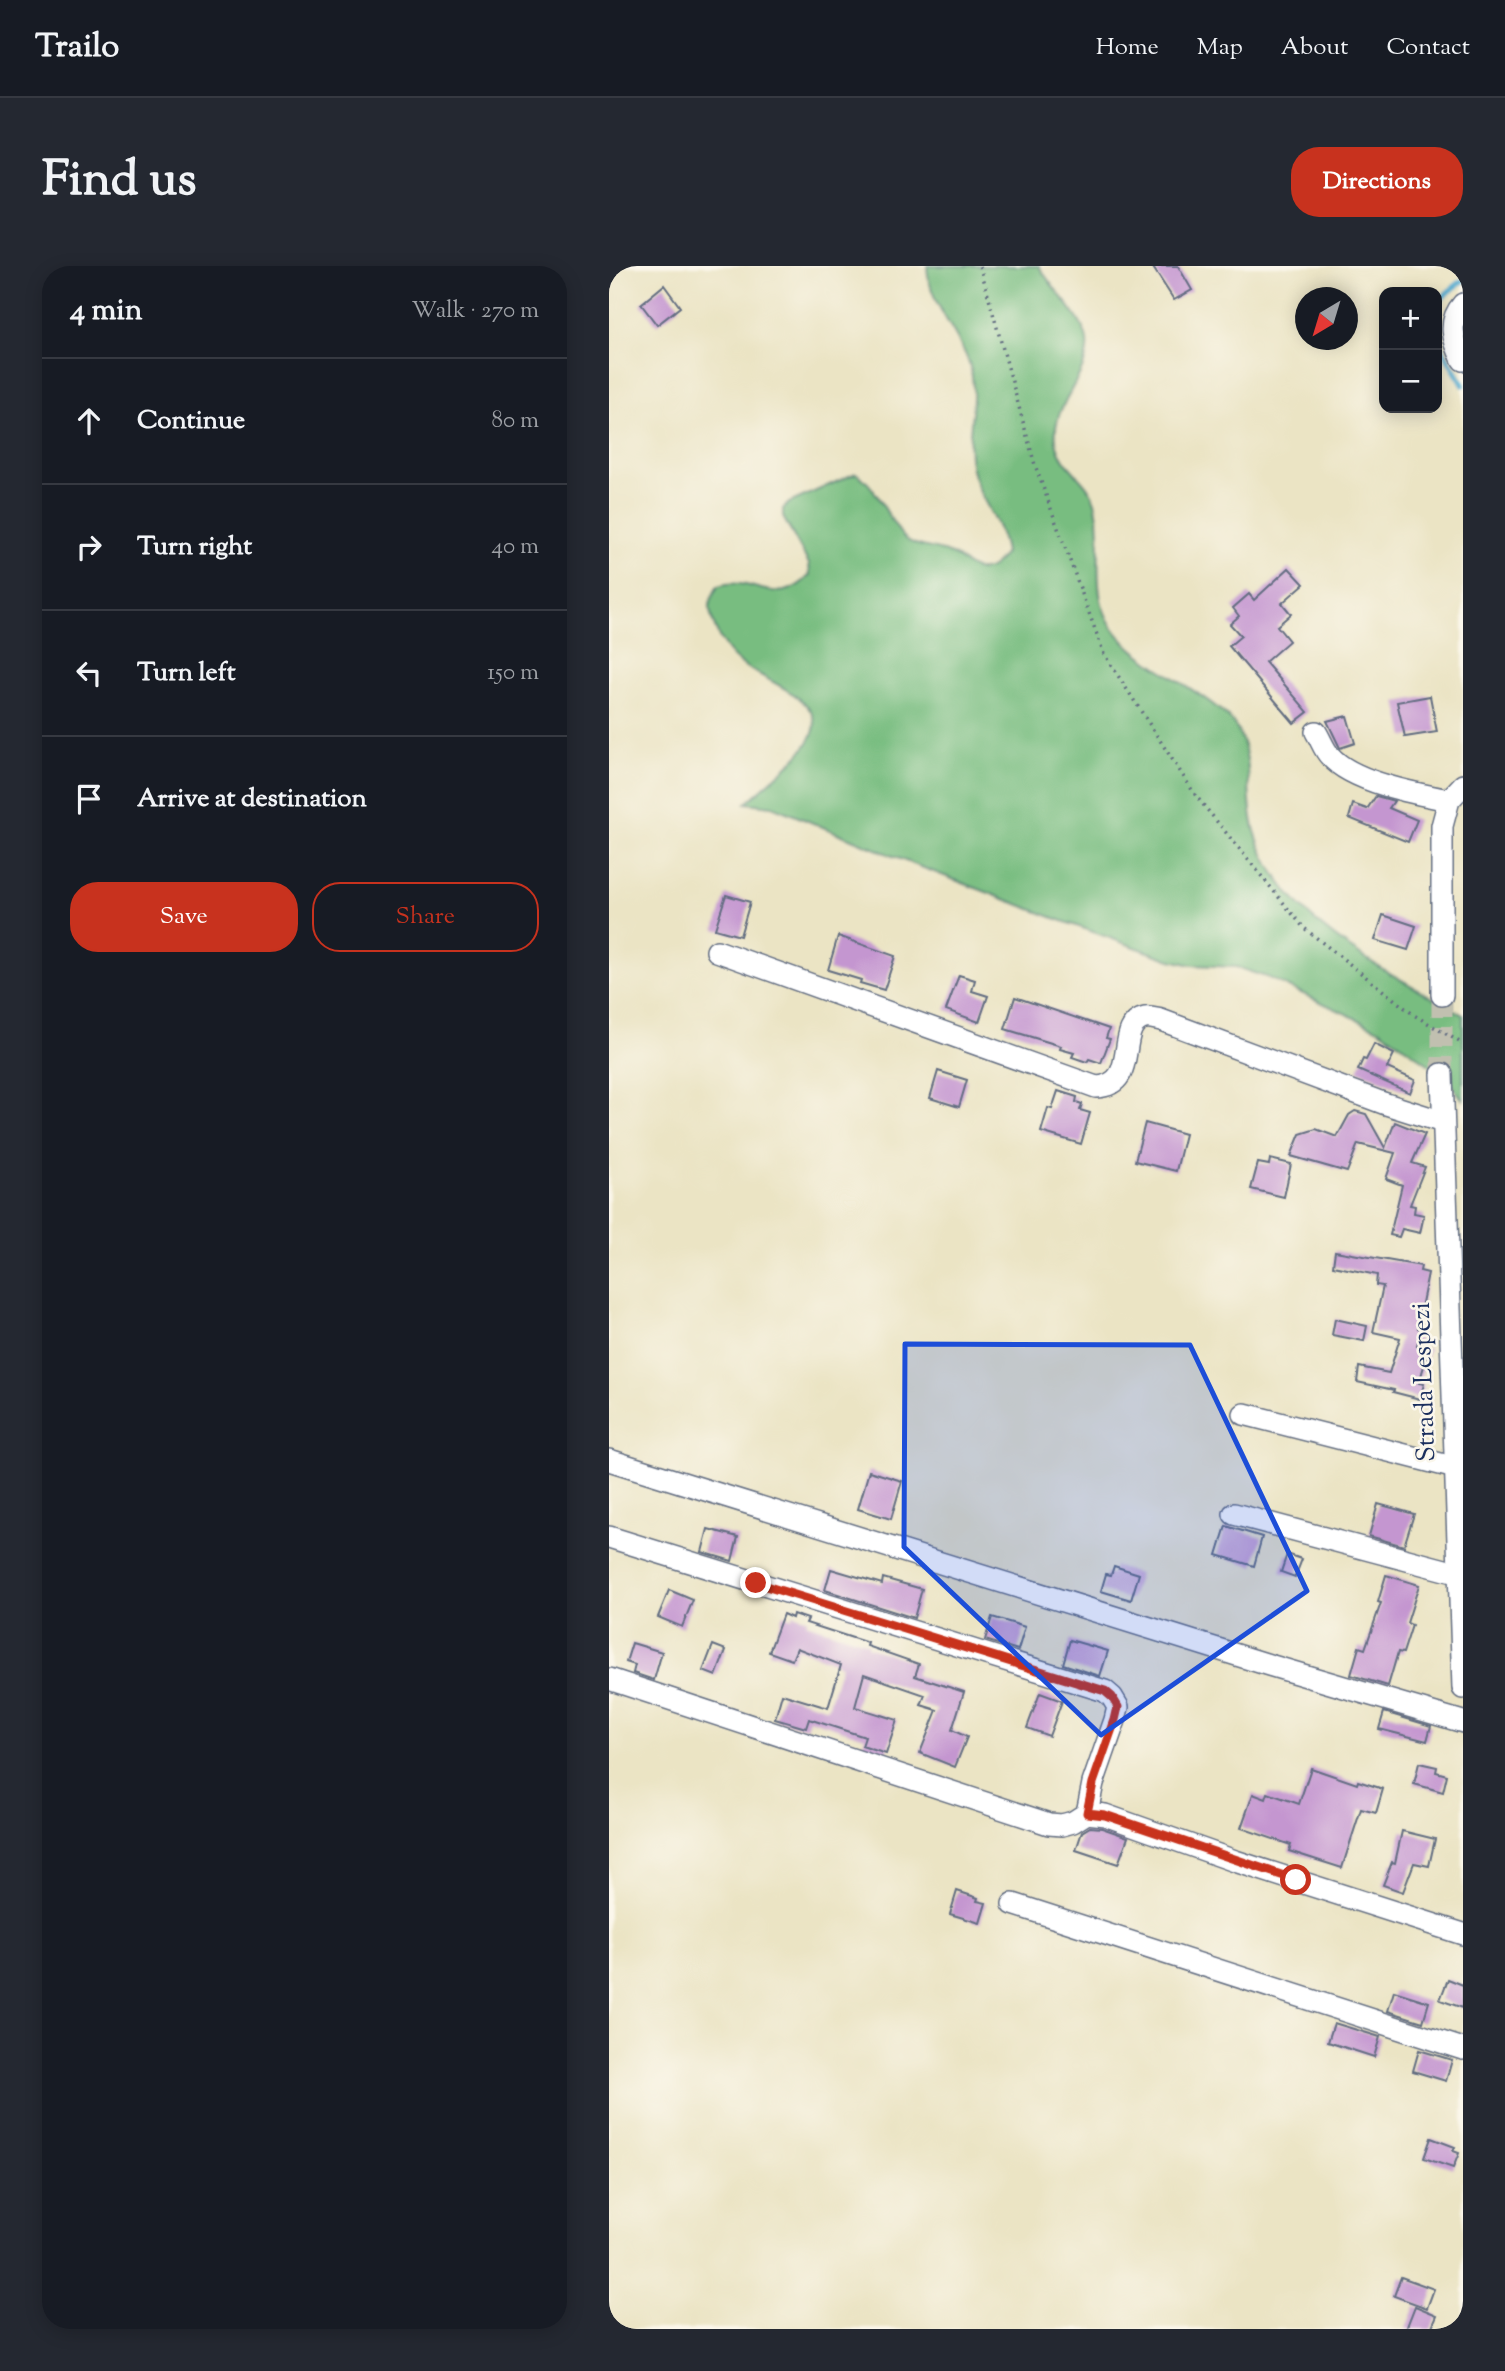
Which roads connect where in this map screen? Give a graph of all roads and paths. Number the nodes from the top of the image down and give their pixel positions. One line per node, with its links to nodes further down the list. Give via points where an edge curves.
1 (981, 266): 8 (path, via 1035,465 1104,654 1196,796 1304,928 1415,1015)
2 (1463, 304): 3 (street, via 1452,325)
3 (1463, 360)
4 (1317, 732): 5 (street, via 1329,756 1367,778 1403,791)
5 (1456, 792): 7 (street, via 1442,826)
6 (717, 951): 10 (street, via 1096,1087 1117,1080 1131,1030 1146,1017)
7 (1442, 995)
8 (1463, 1044)
9 (1443, 1074): 10 (street, Strada Lespezi)
10 (1443, 1122): 13 (street, Strada Lespezi)
11 (1244, 1414): 13 (street)
12 (609, 1460): 19 (street)
13 (1456, 1468): 16 (street, Strada Lespezi)
14 (1234, 1514): 16 (street)
15 (609, 1537): 20 (street, via 1105,1691 1118,1707)
16 (1460, 1574): 18 (street, Strada Lespezi)
17 (609, 1679): 20 (street, via 1049,1824 1073,1822)
18 (1463, 1688)
19 (1463, 1722)
20 (1087, 1813): 22 (street, via 1105,1815)
21 (1013, 1904): 23 (street)
22 (1463, 1934)
23 (1463, 2049)

